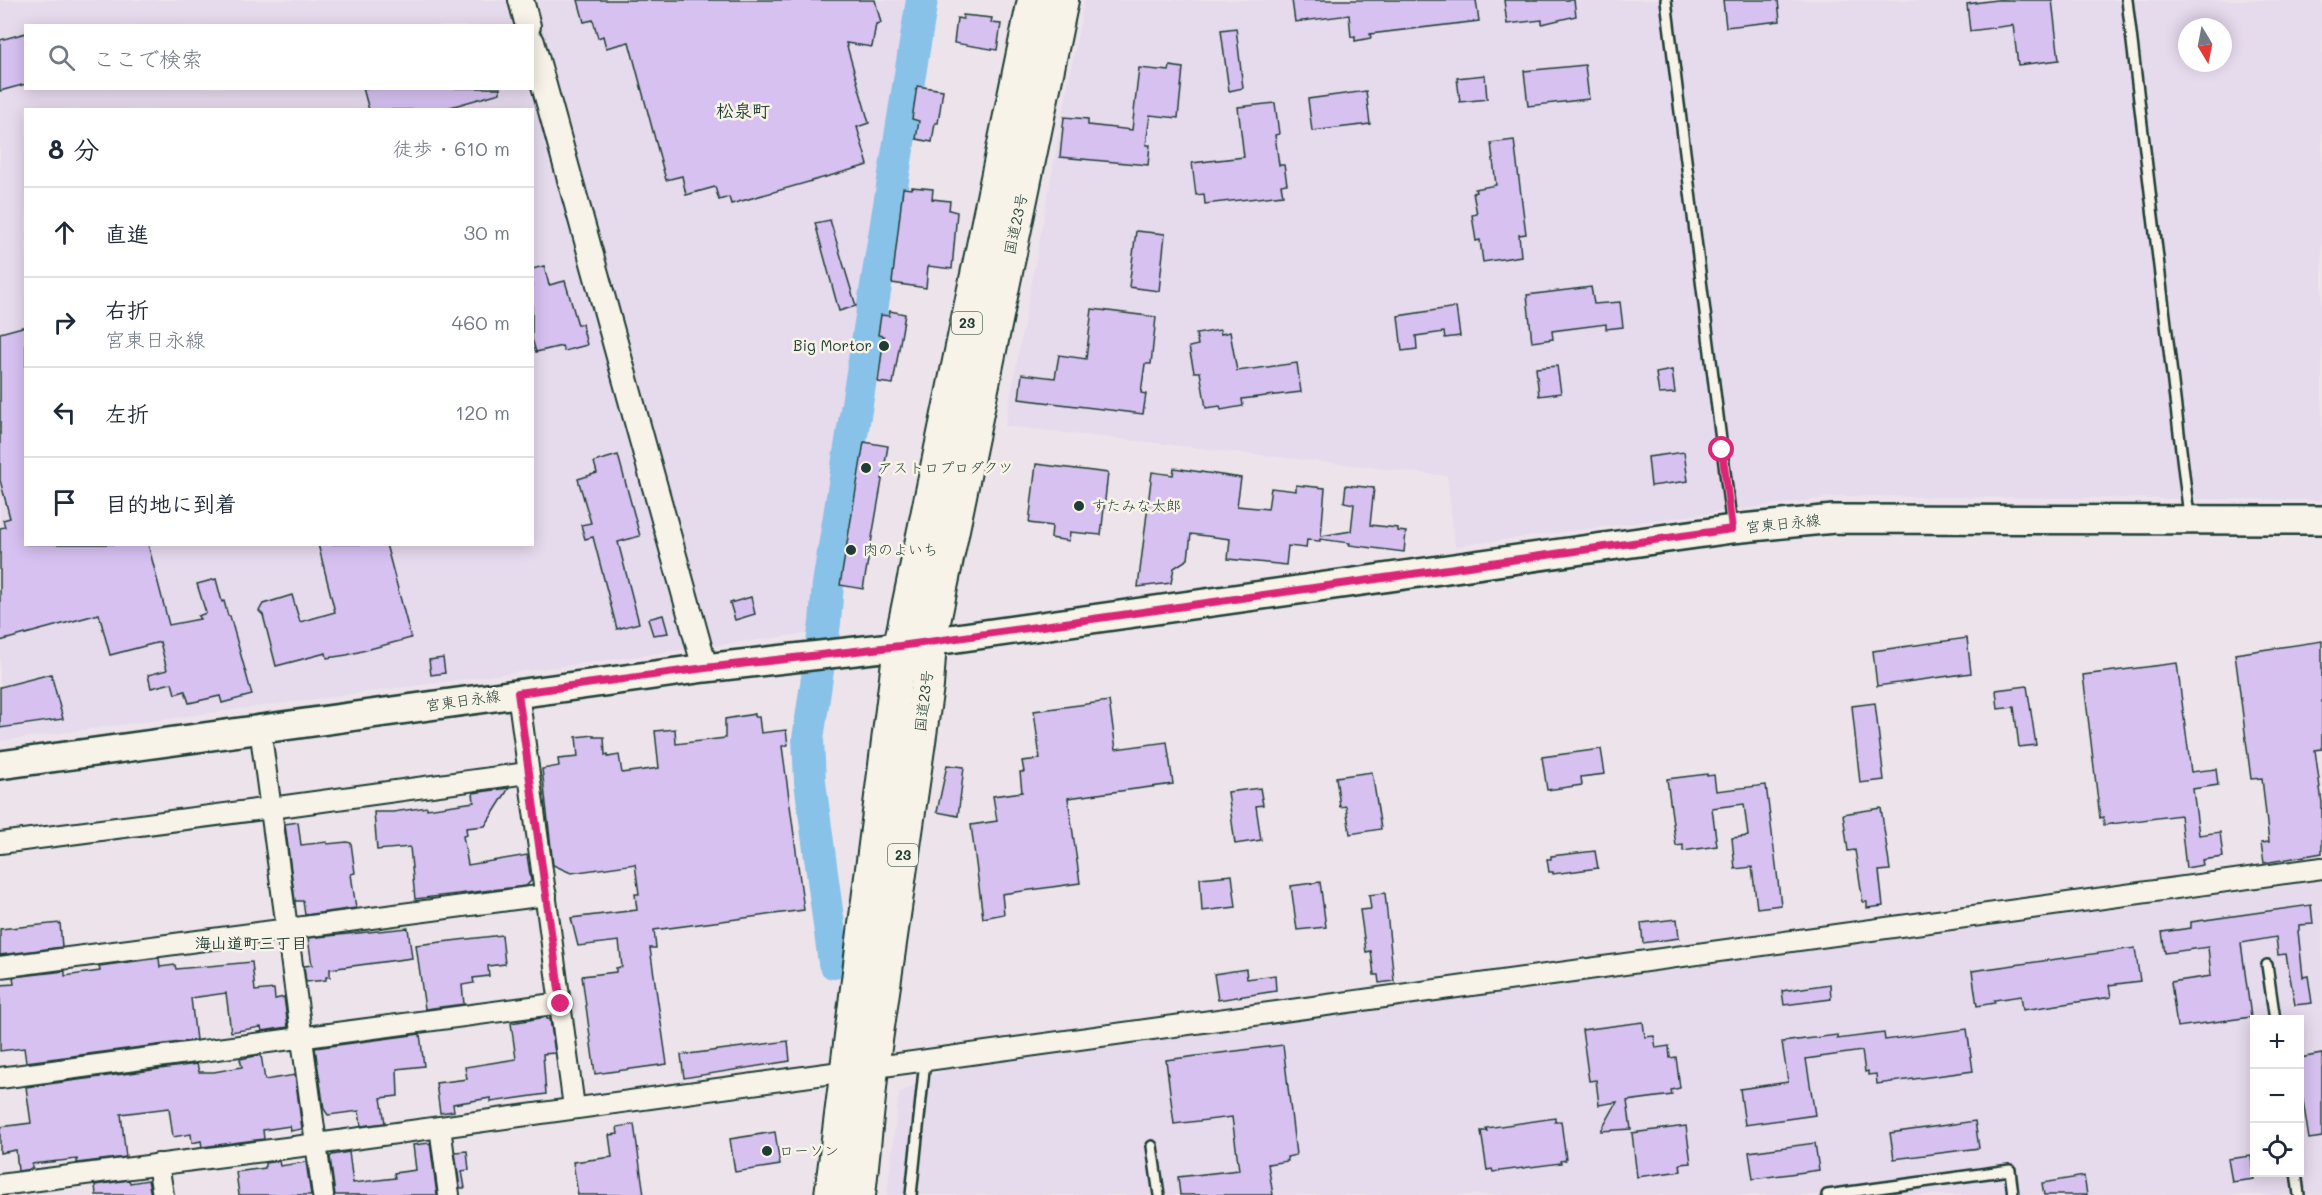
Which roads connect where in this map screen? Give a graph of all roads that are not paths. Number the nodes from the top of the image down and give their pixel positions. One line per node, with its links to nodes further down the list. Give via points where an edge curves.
1 (521, 0): 6 (street)
2 (1034, 0): 12 (highway, 国道23号 / 23)
3 (1062, 0): 11 (highway, 国道23号 / 23)
4 (1666, 0): 10 (lane)
5 (2127, 0): 8 (lane)
6 (527, 24)
7 (534, 49): 13 (street)
8 (2189, 519): 9 (main road, 宮東日永線); 10 (main road, 宮東日永線, via 1834,519)
9 (2322, 520)
10 (1732, 529): 11 (main road, 宮東日永線)
11 (930, 641): 12 (main road, 宮東日永線); 29 (highway, 国道23号 / 23, via 927,686)
12 (900, 646): 13 (main road, 宮東日永線); 29 (highway, 国道23号 / 23)
13 (705, 668): 14 (main road, 宮東日永線)
14 (518, 693): 15 (main road, 宮東日永線); 17 (street)
15 (260, 728): 16 (main road, 宮東日永線); 18 (street)
16 (0, 765)
17 (527, 772): 18 (street); 21 (street)
18 (271, 808): 19 (street); 22 (street)
19 (0, 843)
20 (2322, 868): 28 (street)
21 (546, 895): 22 (street); 25 (street)
22 (286, 929): 24 (street); 27 (street)
23 (2267, 965): 26 (lane)
24 (0, 967)
25 (561, 1004): 27 (street); 31 (street)
26 (2274, 1015)
27 (302, 1039): 30 (street); 33 (street)
28 (925, 1061): 29 (street); 44 (lane)
29 (859, 1070): 31 (street); 42 (highway, 国道23号 / 23); 43 (highway, 国道23号 / 23)
30 (0, 1078)
31 (574, 1107): 32 (street)
32 (440, 1127): 33 (street); 41 (street)
33 (317, 1144): 35 (street); 40 (street)
34 (1152, 1146): 45 (lane)
35 (158, 1164): 38 (street); 39 (street)
36 (2297, 1177): 48 (lane)
37 (0, 1185): 38 (street)
38 (45, 1187)
39 (163, 1195)
40 (323, 1195)
41 (449, 1195)
42 (831, 1195)
43 (859, 1195)
44 (911, 1195)
45 (1158, 1195)
46 (1827, 1195): 47 (lane, via 2010,1170)
47 (2013, 1195)
48 (2300, 1195)

